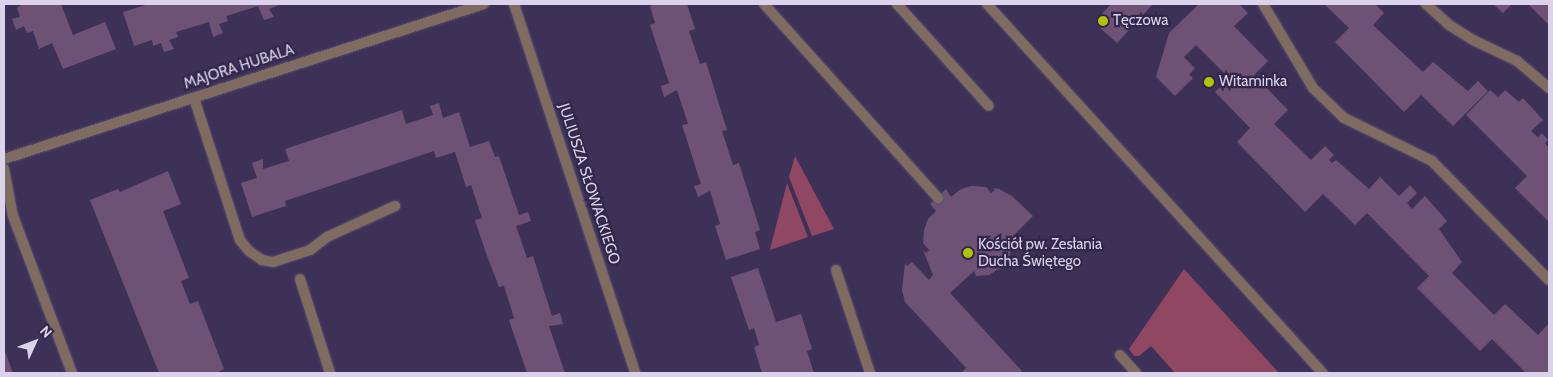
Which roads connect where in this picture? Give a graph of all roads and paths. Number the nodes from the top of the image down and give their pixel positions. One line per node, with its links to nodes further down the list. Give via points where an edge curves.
1 (484, 4): 9 (street, MAJORA HUBALA)
2 (514, 4): 21 (street, JULIUSZA SŁOWACKIEGO)
3 (764, 4): 13 (street)
4 (897, 4): 10 (street)
5 (987, 4): 24 (street)
6 (1263, 4): 17 (street, via 1314,88 1344,118 1432,161)
7 (1426, 4): 8 (street, via 1472,40 1517,61)
8 (1549, 88)
9 (194, 98): 11 (street, MAJORA HUBALA); 14 (street, via 240,240 248,251 262,260 273,262 310,250 327,237)
10 (989, 106)
11 (4, 159)
12 (4, 169): 19 (street, via 12,216)
13 (938, 198)
14 (396, 206)
15 (836, 270): 22 (street)
16 (300, 279): 20 (street)
17 (1549, 280)
18 (1120, 355): 23 (street)
19 (72, 373)
20 (330, 373)
21 (634, 373)
22 (870, 373)
23 (1136, 373)
24 (1323, 373)

